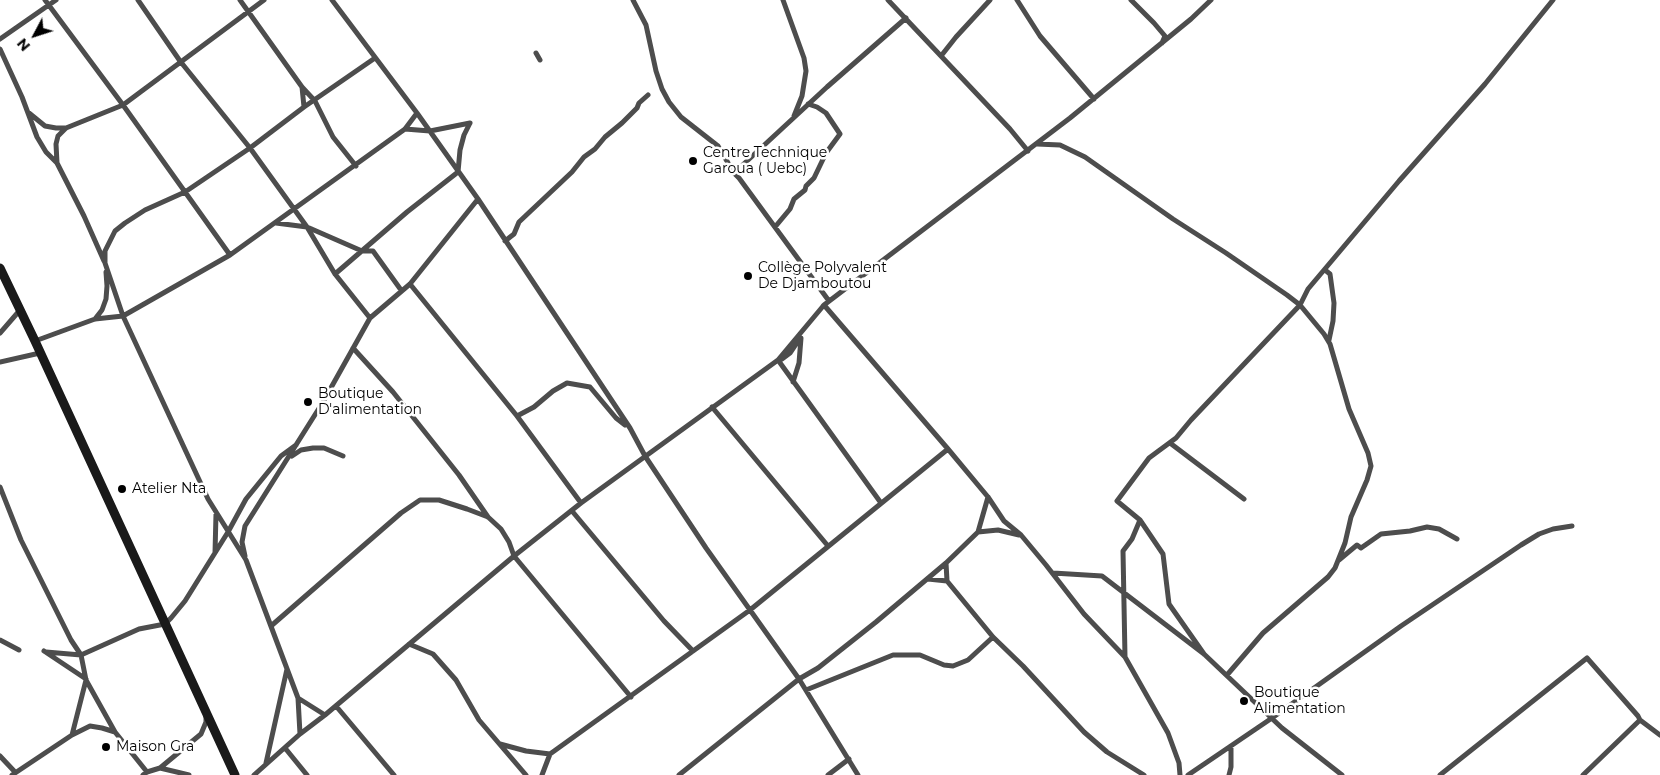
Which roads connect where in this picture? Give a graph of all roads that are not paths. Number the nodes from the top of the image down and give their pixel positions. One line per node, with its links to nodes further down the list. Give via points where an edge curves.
1 (56, 0): 14 (street)
2 (138, 0): 24 (street)
3 (240, 0): 15 (street)
4 (264, 0): 15 (street)
5 (332, 0): 22 (street)
6 (634, 0): 44 (street, via 646,25 656,71 666,96 681,117 718,146)
7 (783, 0): 34 (street, via 806,71 802,96)
8 (888, 0): 16 (street)
9 (990, 0): 21 (street)
10 (1017, 0): 27 (street, via 1040,36)
11 (1131, 0): 18 (street, via 1165,36)
12 (1210, 0): 18 (street)
13 (1553, 0): 56 (street)
14 (46, 2): 17 (street); 30 (street)
15 (248, 12): 24 (street); 25 (street)
16 (906, 18): 21 (street); 29 (street)
17 (0, 39)
18 (1162, 43): 27 (street)
19 (0, 49): 32 (street)
20 (536, 53): 23 (street)
21 (941, 56): 40 (street)
22 (375, 58): 28 (street); 33 (street)
23 (540, 60)
24 (180, 61): 30 (street); 39 (street)
25 (302, 87): 28 (street); 31 (street)
26 (648, 95): 51 (street, via 595,149 584,156)
27 (1094, 99): 38 (street)
28 (315, 101): 31 (street); 42 (street, via 333,137)
29 (808, 104): 34 (street); 50 (street, via 826,113 840,134 814,178 794,199)
30 (123, 105): 35 (street); 45 (street)
31 (304, 107): 39 (street)
32 (27, 111): 35 (street, via 45,126); 41 (street, via 37,138)
33 (417, 113): 36 (street); 37 (street)
34 (793, 118): 44 (street)
35 (66, 128): 41 (street, via 58,136)
36 (405, 129): 37 (street); 42 (street)
37 (430, 131): 43 (street); 43 (street, via 470,123 460,150)
38 (1037, 144): 40 (street); 62 (street, via 1060,145 1085,157)
39 (250, 148): 45 (street); 47 (street)
40 (1028, 151): 60 (street)
41 (57, 164): 54 (street)
42 (356, 166): 47 (street)
43 (458, 172): 46 (street); 52 (street)
44 (734, 173): 50 (street)
45 (185, 192): 53 (street); 54 (street, via 145,210 120,227 109,241)
46 (478, 199): 51 (street); 58 (street)
47 (293, 210): 48 (street); 49 (street)
48 (276, 223): 49 (street); 53 (street)
49 (307, 227): 52 (street); 57 (street)
50 (776, 227): 60 (street)
51 (505, 240): 78 (street)
52 (362, 251): 57 (street); 59 (street, via 372,251)
53 (230, 255): 64 (street)
54 (105, 263): 64 (street); 66 (street, via 106,299)
55 (0, 268): 63 (main road)
56 (1324, 270): 62 (street); 70 (street, via 1330,274 1334,302)
57 (335, 274): 65 (street)
58 (410, 284): 59 (street); 77 (street)
59 (401, 290): 65 (street)
60 (829, 301): 61 (street)
61 (824, 305): 68 (street); 73 (street); 81 (street)
62 (1300, 305): 70 (street); 80 (street)
63 (20, 310): 67 (street); 69 (main road)
64 (123, 316): 66 (street); 91 (street)
65 (370, 318): 71 (street)
66 (95, 319): 69 (street)
67 (0, 333)
68 (801, 336): 73 (street, via 790,353); 75 (street, via 799,363)
69 (36, 341): 72 (main road)
70 (1328, 341): 103 (street, via 1370,466)
71 (353, 348): 79 (street); 92 (street, via 460,475)
72 (40, 353): 74 (street); 110 (main road)
73 (779, 361): 75 (street); 76 (street)
74 (0, 362)
75 (793, 382): 89 (street)
76 (712, 406): 83 (street); 99 (street)
77 (517, 416): 78 (street, via 567,383 590,387 616,418); 88 (street)
78 (630, 428): 83 (street)
79 (298, 442): 84 (street); 95 (street, via 281,456 246,499)
80 (1170, 443): 87 (street); 93 (street, via 1149,458 1117,501)
81 (948, 449): 86 (street); 89 (street)
82 (343, 456): 84 (street, via 324,448 313,448 301,450)
83 (645, 456): 88 (street); 109 (street)
84 (288, 460): 102 (street, via 246,526 242,542)
85 (0, 487): 118 (street, via 20,540)
86 (988, 498): 96 (street); 97 (street, via 1004,521)
87 (1244, 499)
88 (582, 503): 90 (street)
89 (881, 503): 99 (street)
90 (572, 511): 101 (street); 116 (street)
91 (216, 513): 95 (street); 100 (street)
92 (488, 517): 101 (street, via 501,529); 111 (street, via 439,500 420,500)
93 (1140, 520): 108 (street, via 1132,539 1122,551); 117 (street, via 1164,554 1168,604)
94 (1572, 526): 130 (street, via 1553,529 1521,544)
95 (228, 532): 100 (street); 102 (street)
96 (978, 532): 97 (street, via 998,530); 104 (street)
97 (1020, 535): 105 (street)
98 (1457, 539): 103 (street, via 1439,529 1427,527 1381,534 1361,548 1357,545)
99 (828, 546): 109 (street)
100 (215, 553): 110 (street, via 185,601)
101 (514, 556): 114 (street); 125 (street)
102 (246, 560): 111 (street)
103 (1338, 560): 121 (street, via 1328,577 1263,633)
104 (946, 563): 106 (street); 107 (street)
105 (1053, 574): 108 (street, via 1102,576); 119 (street, via 1084,614)
106 (928, 579): 107 (street); 123 (street)
107 (948, 581): 112 (street)
108 (1123, 591): 117 (street); 119 (street)
109 (750, 610): 116 (street); 123 (street)
110 (165, 624): 118 (street, via 139,629); 128 (main road)
111 (271, 626): 120 (street)
112 (993, 637): 124 (street, via 962,664 944,665 920,655 893,654); 156 (street, via 1084,732 1107,752)
113 (0, 640): 115 (street)
114 (409, 644): 127 (street); 136 (street, via 433,654 456,680 479,720)
115 (19, 650)
116 (693, 651): 125 (street)
117 (1204, 654): 121 (street)
118 (81, 655): 122 (street); 122 (street, via 44,651)
119 (1125, 656): 157 (street, via 1168,733)
120 (287, 668): 126 (street); 142 (street)
121 (1226, 675): 130 (street)
122 (86, 680): 132 (street); 133 (street)
123 (800, 680): 124 (street); 153 (street)
124 (806, 690): 141 (street)
125 (631, 697): 139 (street)
126 (298, 698): 129 (street); 134 (street)
127 (336, 706): 129 (street); 150 (street)
128 (206, 714): 143 (street, via 201,734); 147 (main road)
129 (325, 715): 134 (street)
130 (1272, 718): 137 (street); 160 (street)
131 (1640, 720): 135 (street); 161 (street, via 1587,658); 162 (street)
132 (115, 732): 133 (street, via 90,726); 144 (street)
133 (72, 734): 145 (street)
134 (300, 734): 138 (street)
135 (1660, 735)
136 (498, 743): 139 (street, via 526,752); 151 (street)
137 (1231, 746): 158 (street); 159 (street)
138 (285, 748): 142 (street); 149 (street)
139 (550, 754): 152 (street)
140 (0, 756): 145 (street)
141 (848, 759): 154 (street); 155 (street)
142 (266, 764): 148 (street)
143 (160, 768): 144 (street); 146 (street)
144 (145, 773)
145 (14, 774)
146 (190, 775)
147 (235, 775)
148 (254, 775)
149 (307, 775)
150 (394, 775)
151 (526, 775)
152 (542, 775)
153 (679, 775)
154 (828, 775)
155 (858, 775)
156 (1144, 775)
157 (1180, 775)
158 (1188, 775)
159 (1229, 775)
160 (1342, 775)
161 (1440, 775)
162 (1583, 775)

